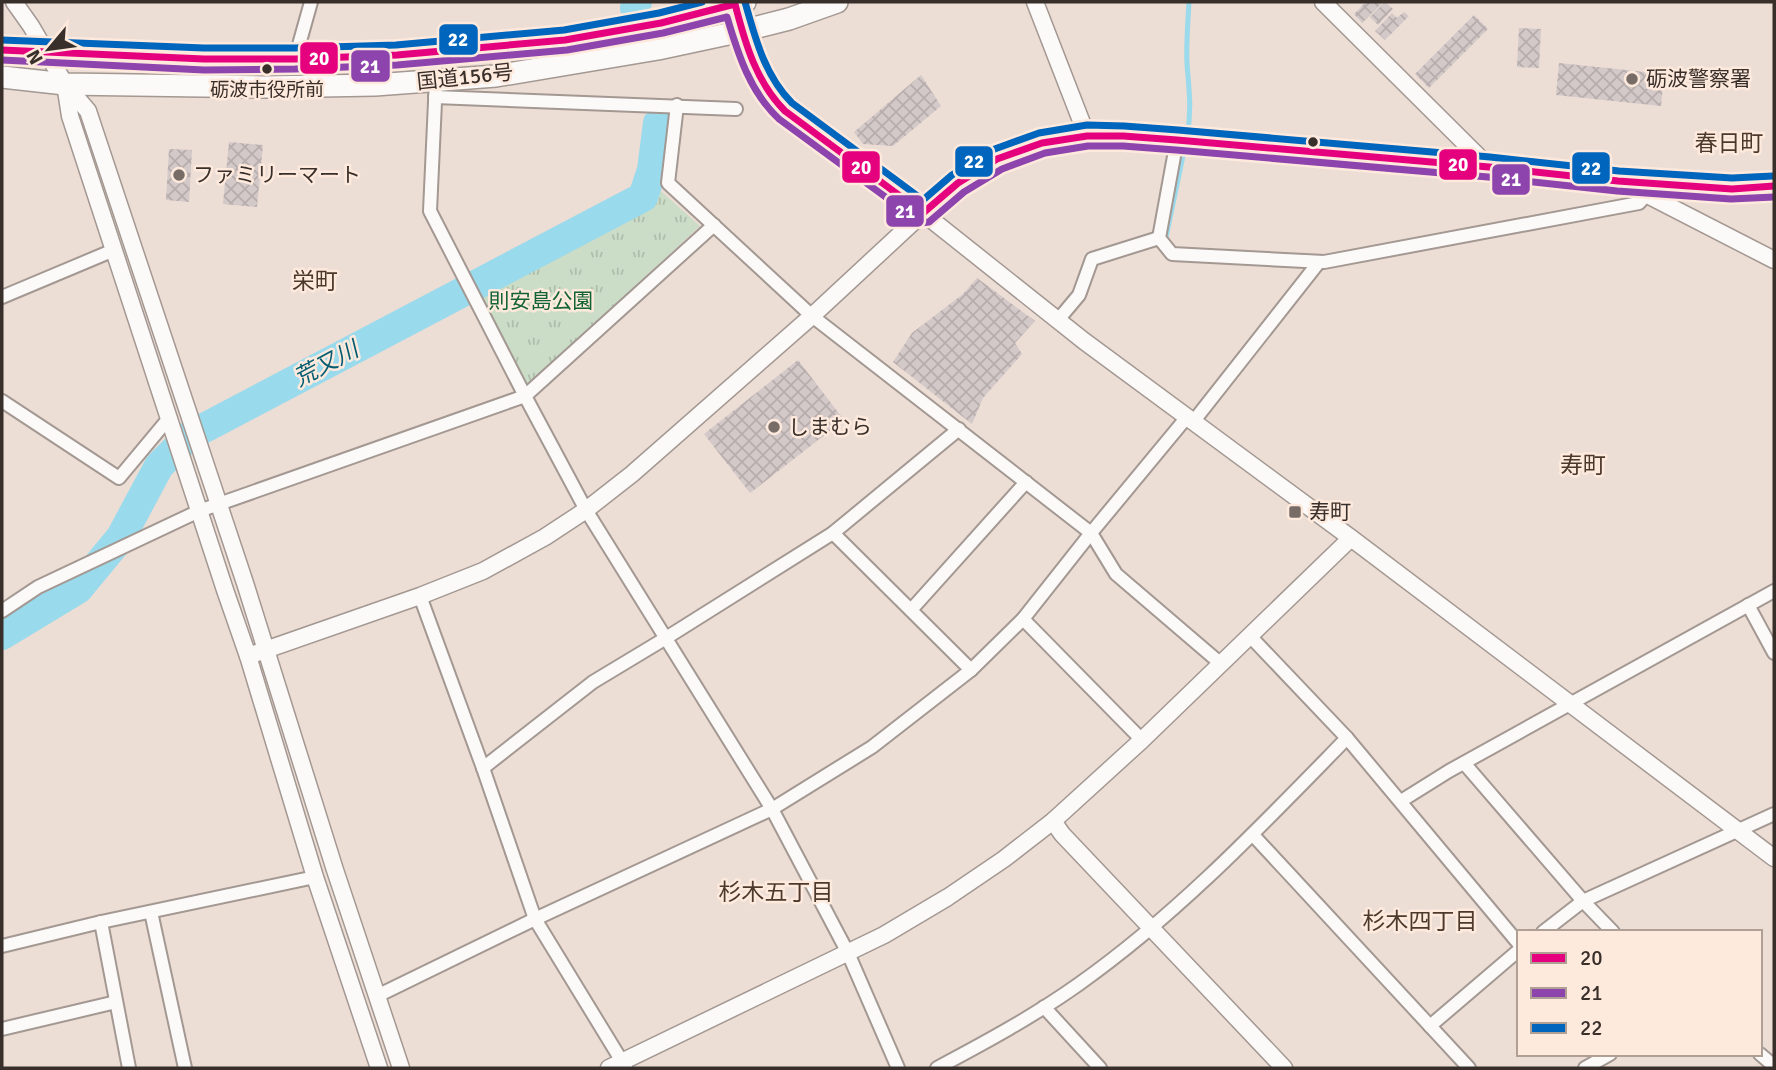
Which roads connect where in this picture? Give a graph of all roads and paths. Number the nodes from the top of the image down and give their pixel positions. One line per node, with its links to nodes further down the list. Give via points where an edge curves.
1 (14, 2): 9 (street)
2 (311, 2): 10 (street)
3 (837, 2): 7 (main road, 国道156号)
4 (1035, 2): 16 (street)
5 (1323, 2): 18 (street)
6 (740, 3): 7 (main road); 10 (main road, 国道156号, via 565,40)
7 (742, 31): 13 (main road, 国道156号); 22 (main road, via 770,94 785,111)
8 (2, 50): 9 (main road, 国道156号)
9 (46, 51): 10 (main road, 国道156号); 12 (street)
10 (295, 59)
11 (2, 77): 12 (main road, 国道156号)
12 (65, 84): 13 (main road, 国道156号); 25 (street, via 70,116); 37 (street, via 88,111)
13 (436, 89): 14 (street); 31 (street, via 430,211)
14 (677, 105): 15 (street); 23 (street, via 668,183)
15 (736, 108)
16 (1087, 136): 17 (main road); 22 (main road, via 1042,143 997,159 958,183)
17 (1177, 140): 18 (main road); 24 (street)
18 (1489, 167): 19 (main road)
19 (1618, 181): 20 (main road, via 1732,189); 21 (street)
20 (1774, 186)
21 (1646, 195): 26 (street); 27 (street, via 1639,203)
22 (923, 213): 29 (street); 30 (street)
23 (714, 225): 29 (street); 31 (street)
24 (1159, 238): 27 (street, via 1172,254); 30 (street, via 1092,259 1079,295)
25 (114, 250): 28 (street); 33 (street)
26 (1774, 260)
27 (1319, 262): 34 (street)
28 (2, 298)
29 (812, 316): 35 (street); 38 (street)
30 (1058, 320): 34 (street)
31 (524, 396): 37 (street); 38 (street)
32 (2, 401): 33 (street, via 119,478)
33 (169, 418): 39 (street)
34 (1190, 419): 41 (street); 42 (street)
35 (959, 429): 36 (street); 40 (street)
36 (1026, 482): 41 (street); 46 (street)
37 (218, 503): 39 (street); 51 (street)
38 (586, 509): 44 (street, via 483,571); 50 (street)
39 (199, 511): 47 (street, via 38,587); 53 (street)
40 (833, 533): 46 (street); 50 (street)
41 (1091, 533): 48 (street); 54 (street, via 1116,574)
42 (1351, 538): 49 (street); 56 (street)
43 (1774, 591): 45 (street)
44 (420, 596): 51 (street); 60 (street)
45 (1748, 605): 52 (street); 56 (street)
46 (911, 610): 55 (street)
47 (2, 611)
48 (1023, 619): 55 (street); 58 (street)
49 (1249, 635): 54 (street); 57 (street)
50 (666, 638): 60 (street, via 593,682); 62 (street)
51 (266, 650): 53 (street); 80 (street)
52 (1774, 653)
53 (248, 656): 68 (street)
54 (1220, 663): 58 (street)
55 (971, 670): 62 (street, via 872,747)
56 (1570, 703): 59 (street); 65 (street)
57 (1347, 738): 61 (street); 66 (street)
58 (1142, 740): 64 (street)
59 (1464, 763): 61 (street); 69 (street)
60 (483, 768): 71 (street)
61 (1401, 801): 76 (street)
62 (772, 809): 71 (street); 79 (street)
63 (1774, 814): 65 (street)
64 (1053, 821): 73 (street); 79 (street, via 948,897)
65 (1738, 832): 67 (street); 69 (street)
66 (1253, 835): 73 (street); 83 (street)
67 (1774, 858)
68 (315, 877): 70 (street); 89 (street)
69 (1583, 901): 74 (street); 75 (street)
70 (150, 912): 72 (street); 88 (street)
71 (535, 919): 80 (street); 86 (street)
72 (102, 922): 77 (street); 81 (street)
73 (1151, 928): 82 (street); 94 (street)
74 (1546, 930)
75 (1611, 930)
76 (1517, 942)
77 (2, 946)
78 (1517, 952): 83 (street)
79 (848, 953): 86 (street); 91 (street)
80 (377, 996): 90 (street)
81 (116, 1002): 84 (street); 87 (street)
82 (1044, 1007): 92 (street); 93 (street)
83 (1430, 1026): 95 (street)
84 (2, 1029)
85 (1606, 1056): 96 (street)
86 (619, 1066)
87 (129, 1068)
88 (185, 1068)
89 (379, 1068)
90 (401, 1068)
91 (898, 1068)
92 (937, 1068)
93 (1100, 1068)
94 (1284, 1068)
95 (1469, 1068)
96 (1585, 1068)

